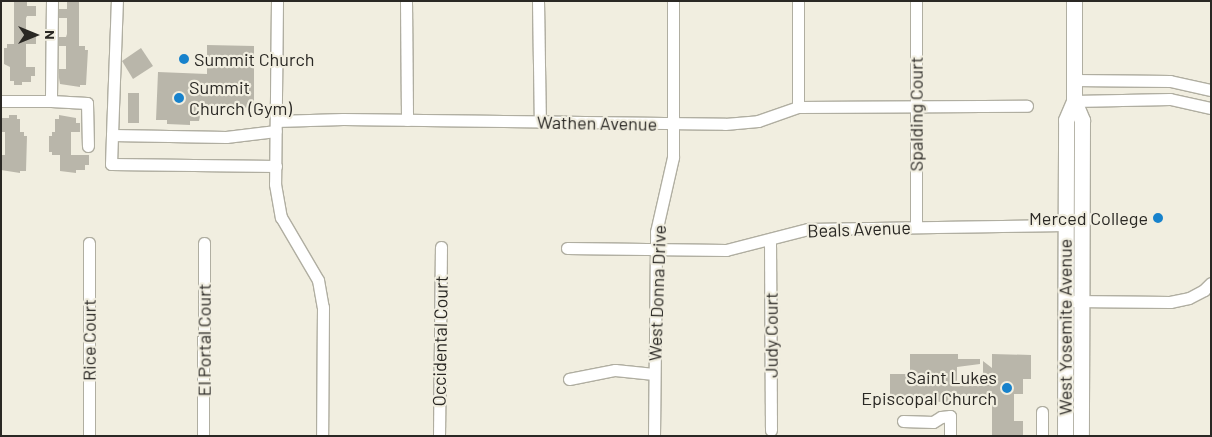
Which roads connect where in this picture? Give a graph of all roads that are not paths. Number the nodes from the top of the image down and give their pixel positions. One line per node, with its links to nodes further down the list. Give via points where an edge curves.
1 (52, 1): 13 (street)
2 (117, 1): 23 (street)
3 (278, 1): 22 (street)
4 (406, 1): 19 (street)
5 (538, 1): 20 (street)
6 (673, 1): 21 (street, West Donna Drive)
7 (798, 1): 16 (street)
8 (916, 1): 17 (street, Spalding Court)
9 (1074, 1): 10 (main road, West Yosemite Avenue)
10 (1074, 80): 11 (street, via 1170,81); 14 (main road, West Yosemite Avenue)
11 (1211, 90)
12 (1, 101): 13 (street)
13 (51, 101): 24 (street, via 87,103)
14 (1074, 101): 18 (street, via 1170,99); 26 (main road, West Yosemite Avenue, via 1066,120); 36 (main road, West Yosemite Avenue, via 1082,120)
15 (1027, 106): 17 (street, Wathen Avenue)
16 (798, 108): 17 (street, Wathen Avenue); 21 (street, Wathen Avenue, via 745,124)
17 (916, 108): 27 (street, Spalding Court)
18 (1211, 108)
19 (407, 120): 20 (street, Wathen Avenue); 22 (street, Wathen Avenue)
20 (540, 122): 21 (street, Wathen Avenue)
21 (673, 124): 33 (street, West Donna Drive, via 672,164)
22 (276, 126): 23 (street, Wathen Avenue, via 226,137); 25 (street)
23 (112, 135): 25 (street, via 112,164)
24 (88, 146)
25 (276, 166): 44 (street, via 275,184 281,217 318,280 323,307)
26 (1066, 225): 27 (street, Beals Avenue); 35 (main road, West Yosemite Avenue)
27 (916, 228): 28 (street, Beals Avenue, via 808,229)
28 (770, 240): 33 (street, Beals Avenue, via 726,250); 41 (street, Judy Court)
29 (89, 243): 42 (street, Rice Court)
30 (204, 243): 43 (street, El Portal Court)
31 (441, 247): 45 (street, Occidental Court)
32 (567, 248): 33 (street, Beals Avenue)
33 (655, 249): 37 (street, West Donna Drive)
34 (1211, 283): 36 (street, via 1189,298 1170,302)
35 (1065, 300): 36 (street); 49 (main road, West Yosemite Avenue)
36 (1082, 301): 50 (main road, West Yosemite Avenue)
37 (654, 374): 38 (street, via 615,370); 46 (street, West Donna Drive)
38 (569, 379)
39 (1042, 412): 48 (street)
40 (903, 421): 47 (street, via 933,422 950,416)
41 (771, 430)
42 (89, 436)
43 (203, 436)
44 (322, 436)
45 (439, 436)
46 (654, 436)
47 (950, 436)
48 (1042, 436)
49 (1065, 436)
50 (1081, 436)

